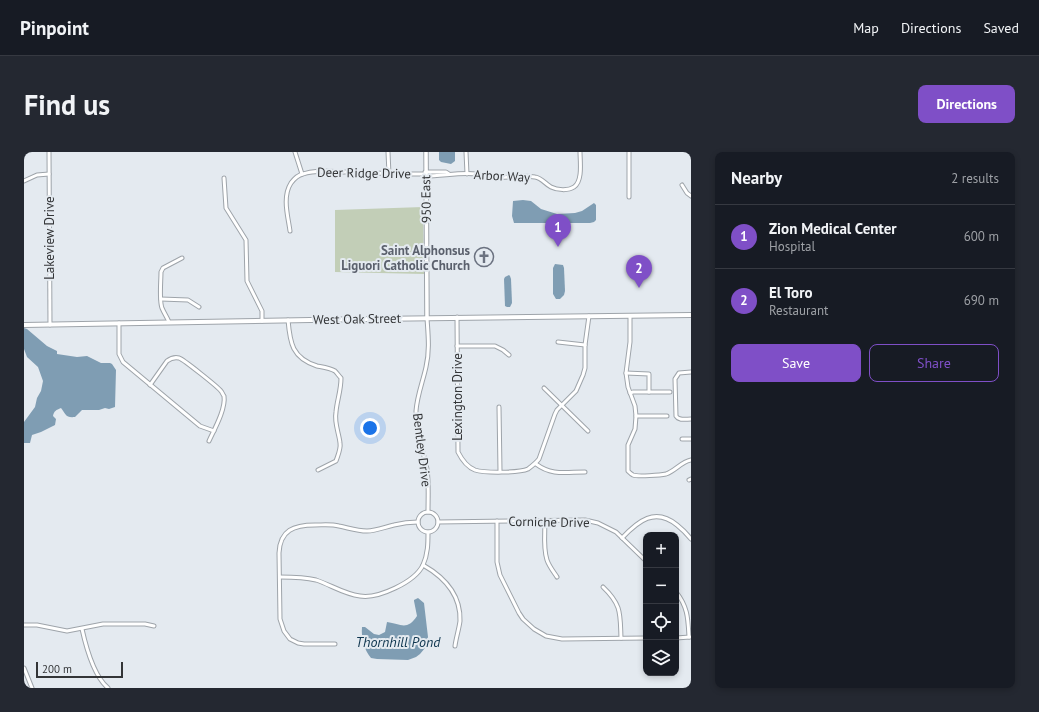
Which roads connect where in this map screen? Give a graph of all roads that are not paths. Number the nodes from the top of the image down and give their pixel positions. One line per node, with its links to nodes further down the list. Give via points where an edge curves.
1 (49, 152): 8 (street, Lakeview Drive)
2 (295, 152): 9 (street)
3 (388, 152): 10 (street)
4 (426, 152): 11 (street, 950 East)
5 (466, 152): 12 (street)
6 (580, 152): 12 (street, Arbor Way, via 580,178 578,184 572,188 556,189 537,177 530,176 492,177)
7 (629, 152): 17 (street)
8 (49, 174): 14 (street, via 37,175); 32 (street, Lakeview Drive)
9 (302, 174): 10 (street, Deer Ridge Drive, via 315,171); 18 (street, via 295,178 287,192)
10 (389, 174): 11 (street, Deer Ridge Drive)
11 (425, 174): 12 (street, Arbor Way); 26 (street, 950 East)
12 (467, 174)
13 (224, 178): 28 (street, via 226,208 246,240 247,281 262,311)
14 (24, 181)
15 (682, 185): 16 (street)
16 (691, 196)
17 (629, 197)
18 (290, 231)
19 (182, 258): 20 (street, via 163,268)
20 (161, 299): 21 (street, via 188,300); 29 (street, via 162,308)
21 (199, 307)
22 (691, 315): 24 (main road, West Oak Street)
23 (589, 316): 24 (main road, West Oak Street); 25 (main road, West Oak Street); 34 (street)
24 (630, 316): 38 (street)
25 (457, 317): 26 (main road, West Oak Street); 35 (street, Lexington Drive)
26 (428, 318): 27 (main road, West Oak Street); 59 (street, Bentley Drive, via 429,349 416,411 428,478)
27 (288, 320): 28 (main road, West Oak Street); 56 (street, via 292,348 300,357 335,371 341,378 336,413 339,453 336,461)
28 (262, 321): 29 (main road, West Oak Street)
29 (169, 322): 30 (main road, West Oak Street)
30 (119, 323): 32 (main road, West Oak Street); 39 (street, via 121,359)
31 (24, 325): 32 (main road, West Oak Street)
32 (50, 325)
33 (558, 342): 34 (street)
34 (585, 345): 44 (street, via 583,376 576,391)
35 (457, 346): 36 (street, via 495,346); 57 (street, Lexington Drive, via 458,452 464,462 474,470)
36 (509, 355)
37 (691, 372): 48 (street, via 679,373 675,379 676,416 683,420)
38 (626, 373): 41 (street, via 648,374); 43 (street)
39 (150, 385): 49 (street, via 200,426); 49 (street, via 167,361 174,358 182,359 223,394 222,411)
40 (544, 388): 44 (street)
41 (649, 392): 42 (street); 43 (street)
42 (670, 392)
43 (630, 393): 46 (street)
44 (562, 406): 50 (street); 55 (street, via 552,420)
45 (499, 408): 57 (street)
46 (636, 416): 47 (street); 54 (street, via 628,445 628,469 631,474 666,474)
47 (667, 416)
48 (691, 419)
49 (214, 431): 53 (street)
50 (588, 431)
51 (682, 439): 52 (street)
52 (691, 439)
53 (209, 441)
54 (691, 460)
55 (536, 464): 57 (street, Lexington Drive, via 528,469); 58 (street, via 553,472)
56 (318, 470)
57 (500, 471)
58 (586, 472)
59 (428, 512): 62 (street, via 423,513); 63 (street, via 434,514)
60 (545, 520): 61 (street, Corniche Drive); 65 (street, Corniche Drive, via 585,520 598,523); 70 (street, via 546,558)
61 (497, 521): 63 (street, Corniche Drive); 77 (street, via 497,562 500,575 519,613 528,624 546,636 562,640)
62 (418, 522): 64 (street, via 420,528); 69 (street, via 370,531 326,524 293,528 281,543)
63 (438, 522): 64 (street, via 435,529)
64 (428, 532): 68 (street, via 428,551)
65 (622, 538): 66 (street, via 639,522 658,517 674,522); 67 (street, Corniche Drive)
66 (691, 538)
67 (643, 559)
68 (423, 565): 69 (street, via 407,581 385,592 367,597 307,578); 81 (street, via 442,578 456,597 460,622)
69 (280, 577): 80 (street, via 280,619 287,635 294,641 304,644)
70 (557, 577)
71 (603, 586): 77 (street, via 618,605)
72 (679, 596): 76 (street, via 687,610)
73 (24, 625): 75 (street, via 64,631)
74 (154, 626): 75 (street, via 103,624)
75 (82, 629): 84 (street, via 97,674)
76 (690, 637): 79 (street)
77 (621, 638): 78 (street)
78 (643, 638)
79 (679, 638)
80 (335, 644)
81 (454, 646)
82 (24, 668): 83 (street)
83 (32, 688)
84 (108, 688)

